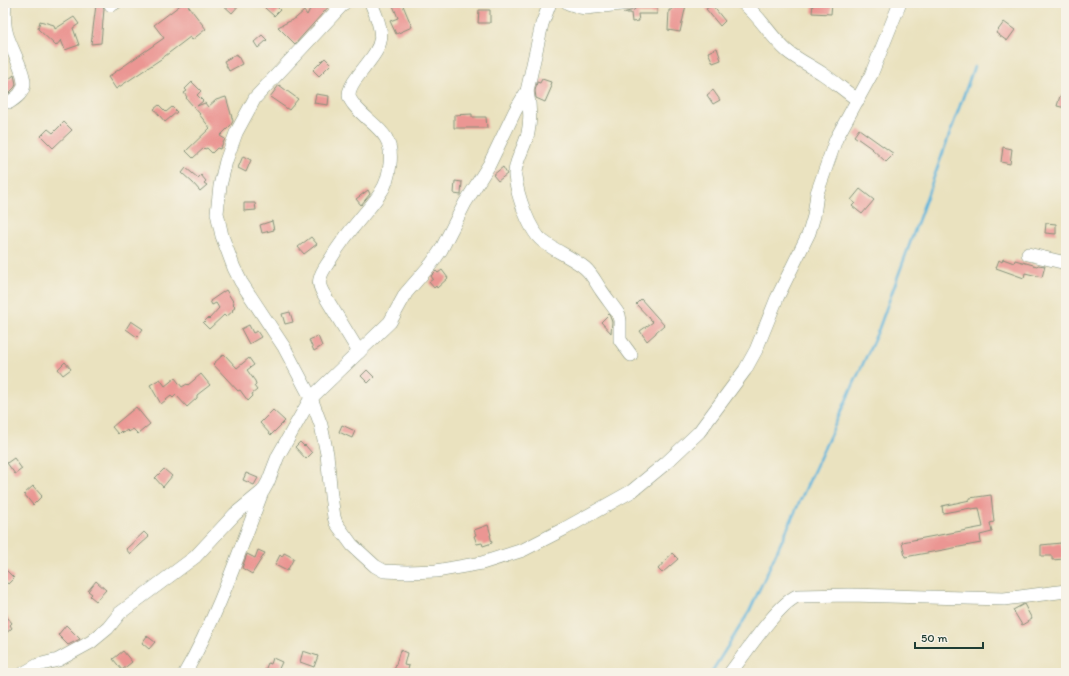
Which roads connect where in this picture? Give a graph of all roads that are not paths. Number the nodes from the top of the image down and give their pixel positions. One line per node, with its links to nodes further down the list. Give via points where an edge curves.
1 (5, 3): 11 (street, via 7,33 24,84 22,92 16,98 10,102)
2 (344, 3): 16 (street, via 255,98 236,133 226,162 217,213 222,236 240,282 284,347)
3 (371, 3): 14 (street, via 382,36 379,46 354,82 349,96 358,109 387,138 391,157 389,169 382,192 333,255 319,280 323,293)
4 (550, 3): 9 (street, via 542,24)
5 (568, 3): 6 (street, via 586,8)
6 (630, 3)
7 (743, 3): 10 (street, via 786,50)
8 (900, 3): 10 (street)
9 (527, 91): 14 (street, via 489,165 432,263 406,293 390,322); 15 (street, via 530,124 515,175 529,223 536,236 543,242 590,274 619,315 620,340)
10 (858, 100): 16 (street, via 836,139 826,165 809,233 745,370 699,432 647,480 564,529 522,550 482,563 443,570 384,571 352,545 334,517 327,454)
11 (3, 101)
12 (1028, 254): 13 (street)
13 (1066, 263)
14 (359, 352): 16 (street)
15 (631, 355)
16 (311, 398): 17 (street, via 278,456)
17 (262, 491): 19 (street, via 194,557 120,613 96,638 75,652 38,665); 20 (street, via 210,624)
18 (1066, 591): 21 (street, via 1004,599 874,595 797,596 790,599 778,612)
19 (24, 673)
20 (185, 673)
21 (730, 673)

